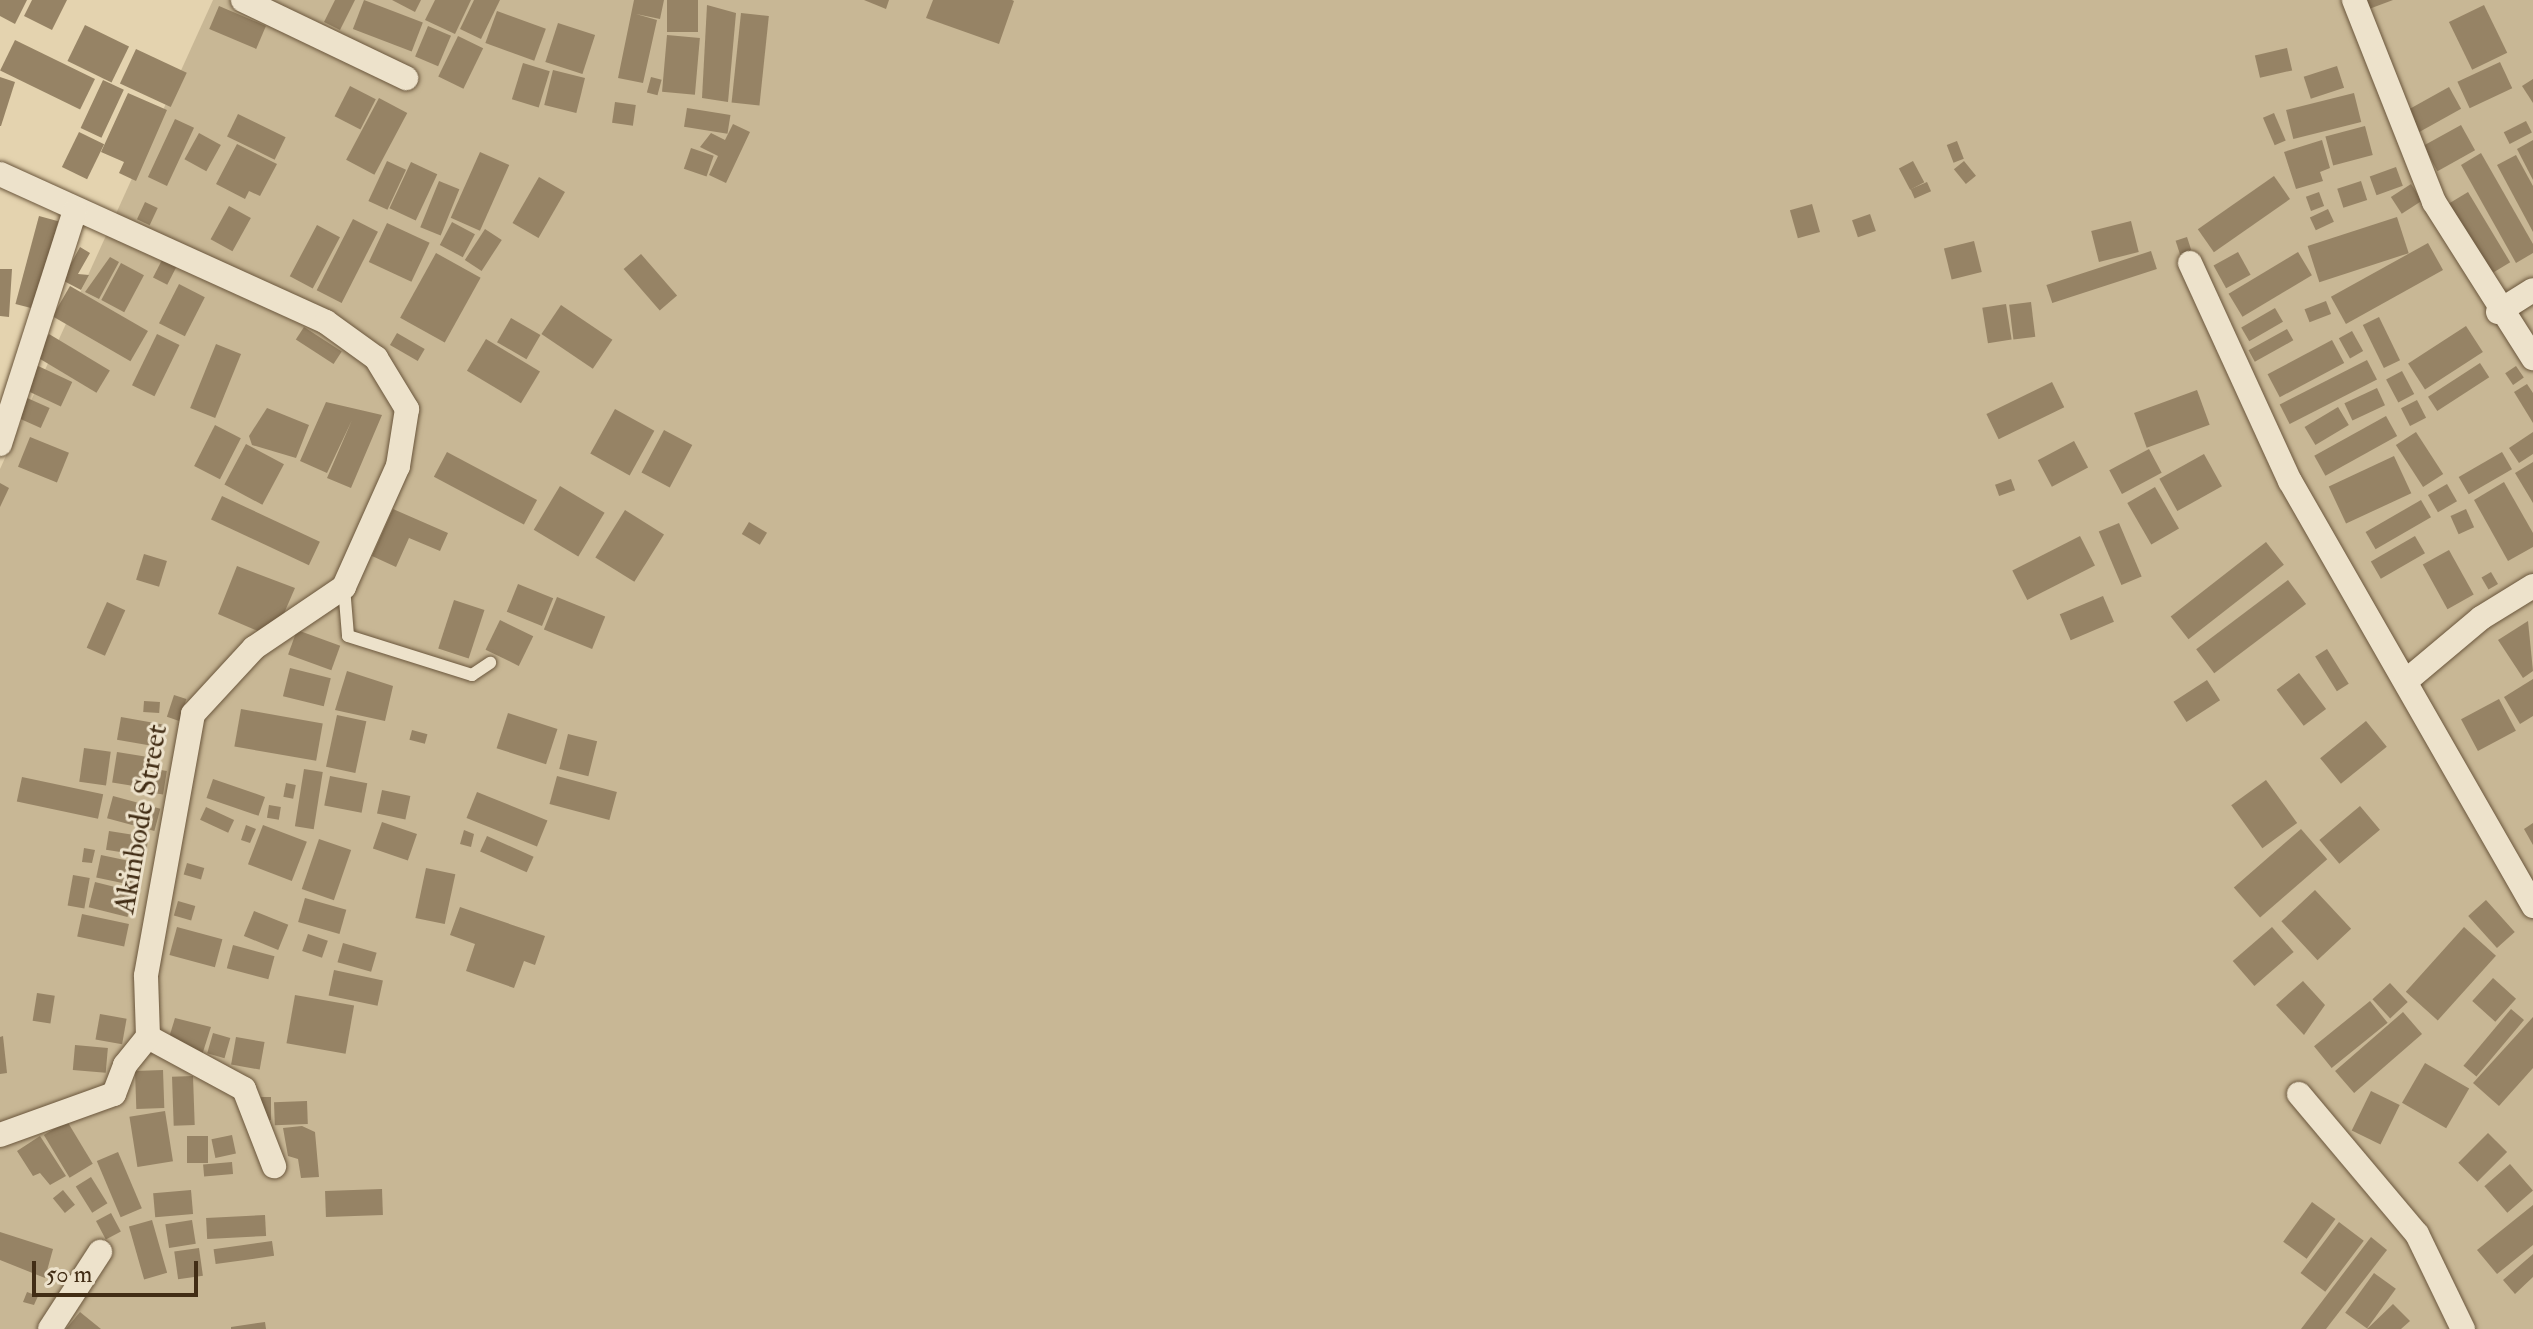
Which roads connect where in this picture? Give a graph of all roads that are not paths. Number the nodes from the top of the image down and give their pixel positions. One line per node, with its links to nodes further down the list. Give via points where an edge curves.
1 (243, 0): 3 (street)
2 (2354, 0): 8 (street, via 2434,202)
3 (406, 78)
4 (0, 174): 5 (street)
5 (75, 211): 10 (street); 12 (street, via 257,287 376,358 407,409 398,466)
6 (2190, 263): 14 (street, via 2290,481)
7 (2533, 290): 8 (street)
8 (2498, 312): 9 (street)
9 (2533, 358)
10 (0, 444)
11 (2533, 586): 14 (street, via 2481,618)
12 (344, 587): 13 (lane, via 348,636 472,675); 16 (street, Akinbode Street, via 254,648 193,714 146,976)
13 (490, 663)
14 (2406, 681): 15 (street)
15 (2533, 906)
16 (148, 1037): 18 (street, via 114,1094); 19 (street, via 244,1089)
17 (2299, 1094): 22 (street, via 2417,1234)
18 (0, 1135)
19 (274, 1166)
20 (100, 1252): 21 (street)
21 (50, 1329)
22 (2463, 1329)

